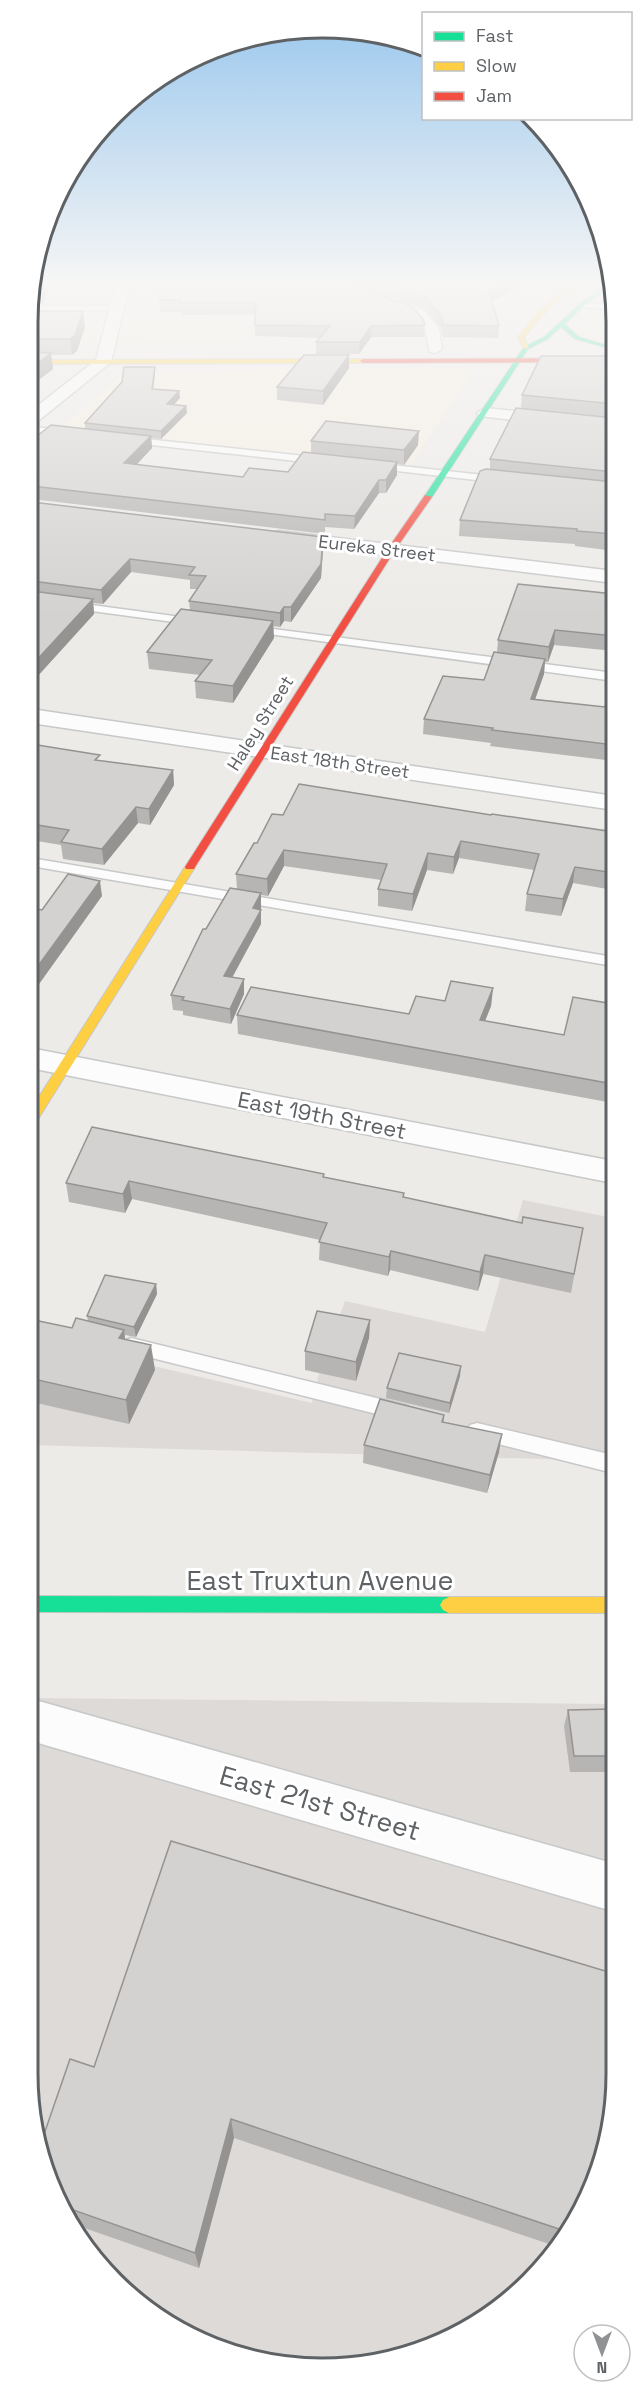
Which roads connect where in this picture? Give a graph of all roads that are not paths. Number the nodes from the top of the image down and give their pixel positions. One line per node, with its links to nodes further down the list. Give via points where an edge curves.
1 (59, 395): 3 (street)
2 (496, 395): 4 (street, Haley Street)
3 (38, 413)
4 (485, 413): 5 (street); 11 (street, Haley Street)
5 (568, 421)
6 (38, 431): 7 (lane)
7 (72, 434)
8 (120, 439): 9 (lane)
9 (334, 462)
10 (357, 465): 11 (lane)
11 (444, 474): 12 (lane); 14 (street, Haley Street)
12 (508, 481)
13 (263, 535): 14 (street, Eureka Street)
14 (391, 550): 15 (street, Eureka Street); 19 (street, Haley Street)
15 (606, 576)
16 (38, 601): 17 (lane)
17 (205, 623)
18 (240, 628): 19 (lane)
19 (334, 640): 20 (lane); 22 (street, Haley Street)
20 (606, 676)
21 (38, 717): 22 (street, East 18th Street)
22 (264, 751): 23 (street, East 18th Street); 25 (street, Haley Street)
23 (606, 801)
24 (38, 863): 25 (lane)
25 (178, 887): 26 (lane); 28 (street, Haley Street)
26 (606, 961)
27 (38, 1060): 28 (street, East 19th Street)
28 (66, 1065): 29 (street, Haley Street); 30 (street, East 19th Street)
29 (38, 1109)
30 (606, 1171)
31 (109, 1341): 32 (lane)
32 (418, 1416)
33 (452, 1425): 34 (lane)
34 (606, 1463)
35 (38, 1604): 36 (street, East Truxtun Avenue)
36 (606, 1605)
37 (38, 1722): 38 (street, East 21st Street)
38 (606, 1885)

